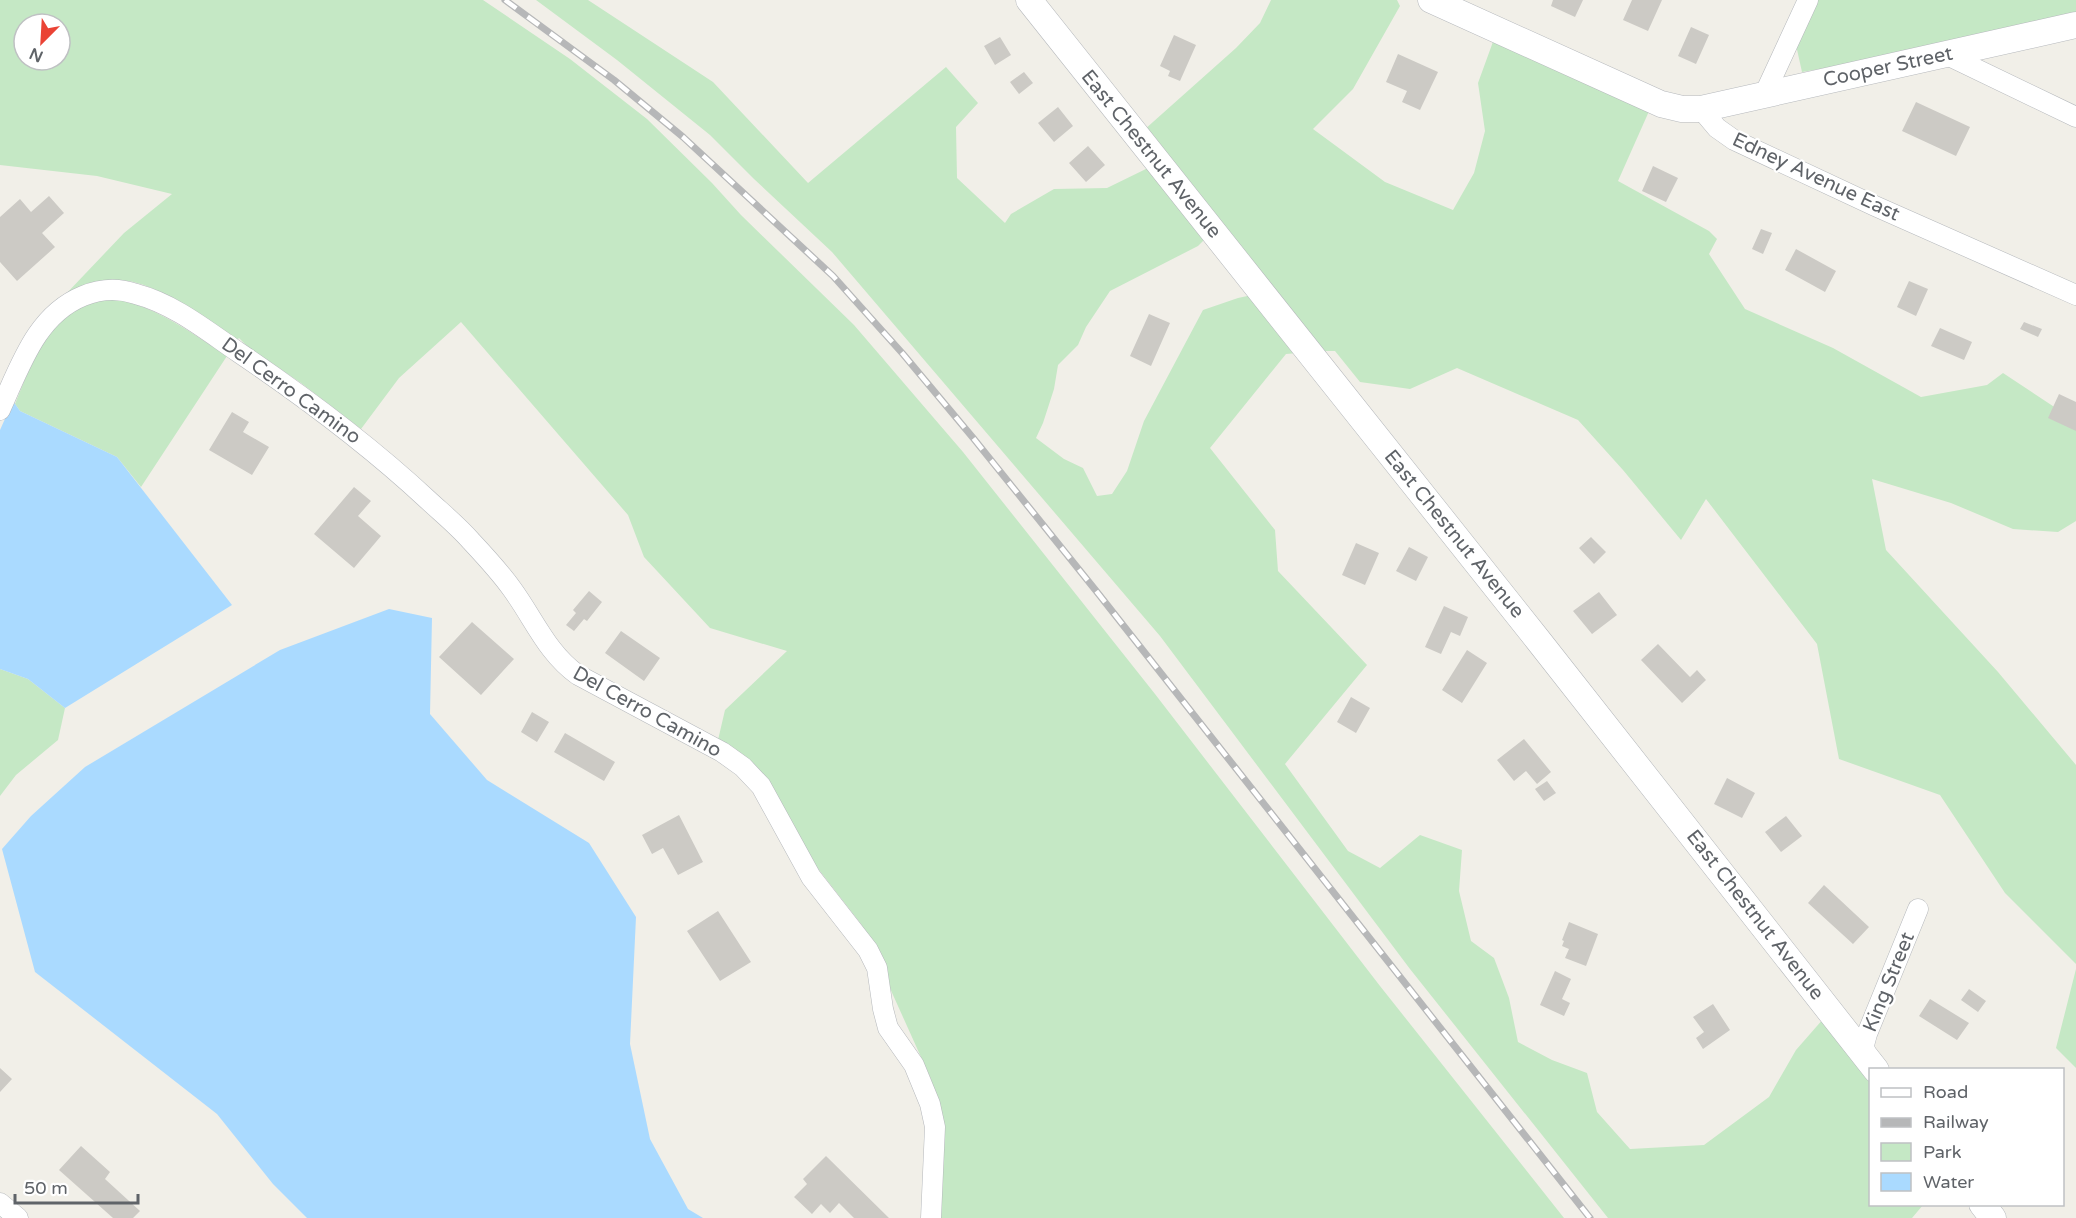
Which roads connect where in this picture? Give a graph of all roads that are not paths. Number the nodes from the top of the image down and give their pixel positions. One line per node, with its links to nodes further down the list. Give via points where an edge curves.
1 (1029, 0): 12 (street, East Chestnut Avenue)
2 (1431, 0): 7 (street, via 1662,104)
3 (1808, 0): 6 (street)
4 (2076, 25): 5 (street, Cooper Street)
5 (1945, 54): 6 (street, Cooper Street); 8 (street)
6 (1765, 93): 7 (street, Cooper Street)
7 (1701, 109): 9 (street, Edney Avenue East, via 1734,140)
8 (2076, 117)
9 (2076, 295)
10 (0, 410): 16 (street, Del Cerro Camino, via 35,336 60,308 83,296 118,290 168,307 295,391 395,470 477,548 512,589 563,664 743,768 761,786 811,877 868,950 877,968 888,1028 914,1065 933,1116)
11 (1918, 909): 12 (street, King Street, via 1867,1034 1864,1045)
12 (1871, 1063)
13 (0, 1203): 15 (street)
14 (1984, 1206): 17 (street)
15 (18, 1218)
16 (931, 1218)
17 (1993, 1218)

